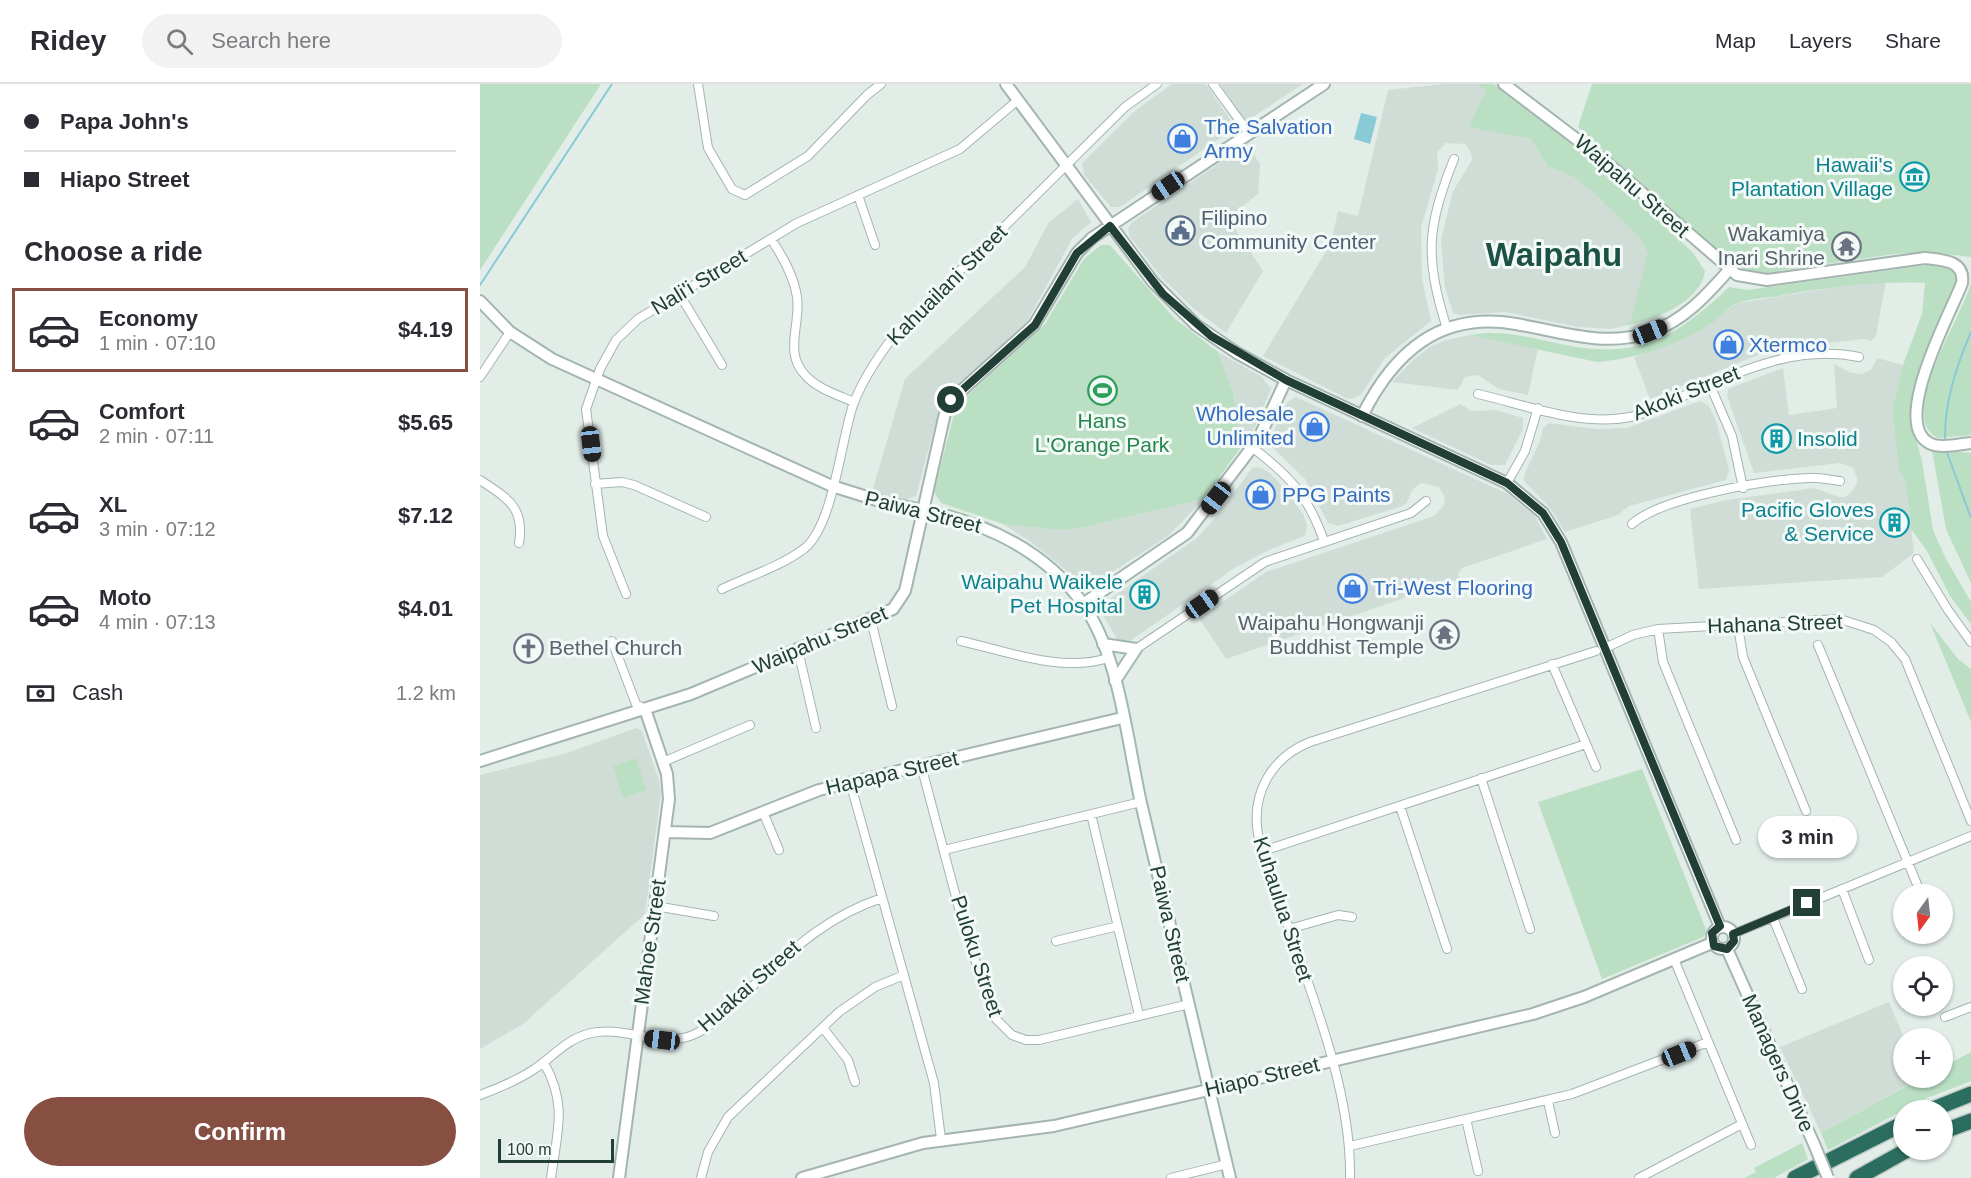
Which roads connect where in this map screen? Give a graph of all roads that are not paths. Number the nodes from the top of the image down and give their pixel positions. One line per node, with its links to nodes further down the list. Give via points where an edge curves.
1 (698, 84): 2 (street, via 708,148 732,189 745,195 808,156)
2 (881, 84)
3 (1006, 84): 8 (street)
4 (1157, 84): 11 (street, Kahuailani Street, via 1130,103)
5 (1213, 84): 9 (street)
6 (1324, 84): 9 (street, Waipahu Street)
7 (1504, 84): 16 (street, Waipahu Street, via 1605,160)
8 (1018, 100): 11 (street); 12 (street, Nali'i Street, via 960,149)
9 (1248, 132): 13 (street, Waipahu Street)
10 (1454, 159): 19 (street, via 1436,208 1431,246 1432,276)
11 (1066, 166): 13 (street); 28 (street, Kahuailani Street, via 906,323 882,352)
12 (858, 195): 14 (street, Nali'i Street); 15 (street)
13 (1110, 226): 25 (street, via 1163,294 1196,324); 40 (street, Waipahu Street, via 1077,253 1035,325 951,400)
14 (771, 239): 17 (street, Nali'i Street); 28 (street, via 796,289 798,311 793,346 797,364 814,383)
15 (875, 245)
16 (1728, 271): 19 (street, via 1680,317 1630,337 1582,338 1499,322); 31 (street, Waipahu Street, via 1747,279 1767,280 1925,258 1958,267 1962,283 1928,360 1918,400 1918,421 1930,444)
17 (680, 295): 22 (street); 24 (street, Nali'i Street, via 625,329 612,345)
18 (480, 301): 20 (street, Paiwa Street)
19 (1447, 329): 30 (street, via 1398,360 1381,380)
20 (510, 332): 23 (street); 24 (street, Paiwa Street, via 552,359)
21 (1859, 357): 26 (street, Akoki Street, via 1839,353 1779,358)
22 (722, 365)
23 (480, 377)
24 (596, 380): 36 (street, Nali'i Street, via 586,409); 37 (street, Paiwa Street)
25 (1286, 380): 30 (street); 32 (street)
26 (1710, 385): 29 (street, Akoki Street, via 1643,414 1620,418 1593,420); 38 (street, via 1732,436)
27 (1478, 394): 29 (street, Akoki Street)
28 (854, 402): 37 (street, Kahuailani Street)
29 (1538, 408): 35 (street, via 1525,451)
30 (1362, 416): 35 (street)
31 (1971, 443)
32 (1253, 448): 43 (street, via 1299,488); 48 (street, via 1188,533)
33 (480, 480): 44 (street, via 513,504 521,525)
34 (1840, 481): 38 (street, via 1810,477)
35 (1507, 483): 59 (street, via 1533,502 1552,526)
36 (596, 484): 41 (street, via 634,485); 47 (street, Nali'i Street, via 603,536)
37 (832, 486): 40 (street, Paiwa Street); 46 (street, Kahuailani Street, via 819,531 804,548)
38 (1743, 488): 42 (street, via 1655,509)
39 (1426, 501): 43 (street, via 1411,513)
40 (923, 510): 48 (street, Paiwa Street, via 978,524 1009,539 1054,572); 49 (street, Waipahu Street, via 903,596 894,609)
41 (706, 517)
42 (1632, 524)
43 (1324, 541): 57 (street, via 1251,569)
44 (519, 543)
45 (1917, 559): 54 (street)
46 (722, 589)
47 (626, 594)
48 (1083, 604): 55 (street, Paiwa Street)
49 (871, 620): 58 (street, Waipahu Street); 63 (street)
50 (1738, 626): 51 (street, Hahana Street); 78 (street, via 1743,657); 80 (street, Hahana Street, via 1840,619 1865,625 1882,635 1905,659)
51 (1658, 629): 59 (street, Hahana Street); 83 (street, via 1663,662)
52 (612, 641): 64 (street, via 636,704)
53 (962, 641): 60 (street, via 1067,662)
54 (1971, 642)
55 (1102, 644): 57 (street); 60 (street, Paiwa Street)
56 (1818, 645): 87 (street)
57 (1136, 649): 62 (street)
58 (798, 650): 64 (street, Waipahu Street); 67 (street)
59 (1600, 650): 61 (street, Kuhaulua Street); 96 (street)
60 (1108, 658): 62 (street, Paiwa Street)
61 (1552, 664): 68 (street); 86 (street, Kuhaulua Street, via 1292,751 1272,769 1259,797 1257,826)
62 (1115, 681): 65 (street, Paiwa Street)
63 (892, 706)
64 (645, 709): 69 (street, Waipahu Street); 70 (street, Mahoe Street)
65 (1122, 718): 71 (street, Hapapa Street); 75 (street, Paiwa Street)
66 (750, 725): 70 (street)
67 (816, 728)
68 (1586, 744): 72 (street); 73 (street)
69 (480, 761)
70 (663, 762): 81 (street, Mahoe Street, via 669,788)
71 (921, 765): 74 (street, Hapapa Street); 85 (street, Puloku Street)
72 (1596, 768)
73 (1481, 778): 76 (street); 98 (street)
74 (850, 782): 77 (street, Hapapa Street); 90 (street)
75 (1141, 802): 79 (street); 108 (street, Paiwa Street)
76 (1400, 806): 86 (street); 103 (street)
77 (763, 812): 81 (street, Hapapa Street, via 710,833); 84 (street)
78 (1806, 812)
79 (1091, 814): 85 (street); 95 (street)
80 (1971, 820)
81 (665, 832): 91 (street, Mahoe Street)
82 (1971, 836): 87 (street)
83 (1736, 840)
84 (779, 850)
85 (944, 850): 110 (street, Puloku Street, via 978,974 996,1019 1005,1030 1019,1038 1039,1040)
86 (1263, 851): 97 (street, Kuhaulua Street)
87 (1908, 862): 88 (street); 89 (street)
88 (1917, 884)
89 (1842, 889): 94 (street); 105 (street)
90 (882, 898): 106 (street); 113 (street, Huakai Street, via 813,932 694,1034 672,1039)
91 (655, 906): 92 (street); 113 (street, Mahoe Street)
92 (714, 916)
93 (1352, 917): 97 (street, via 1338,915)
94 (1773, 918): 99 (street); 107 (street)
95 (1118, 926): 100 (street); 110 (street)
96 (1720, 927): 99 (street); 101 (street, via 1712,933)
97 (1289, 929): 115 (street, Kuhaulua Street)
98 (1530, 929)
99 (1733, 934): 102 (street, via 1734,941)
100 (1056, 941)
101 (1712, 943): 102 (street); 104 (street, Hiapo Street)
102 (1727, 949): 145 (street, Managers Drive, bridge)
103 (1447, 950)
104 (1674, 959): 114 (street); 115 (street, Hiapo Street, via 1555,1007)
105 (1869, 960)
106 (904, 975): 112 (street, via 858,998); 129 (street, via 934,1083)
107 (1802, 989)
108 (1189, 1004): 110 (street, Puloku Street); 118 (street, Paiwa Street)
109 (1971, 1007): 111 (street)
110 (1139, 1015)
111 (1945, 1017)
112 (823, 1028): 117 (street, via 848,1060); 139 (street, via 728,1117 708,1152)
113 (638, 1037): 116 (street, Huakai Street, via 591,1033 565,1044); 138 (street, Mahoe Street)
114 (1708, 1042): 121 (street, via 1612,1081); 125 (street)
115 (1331, 1060): 118 (street, Hiapo Street); 131 (street, Kuhaulua Street)
116 (544, 1063): 120 (street, Huakai Street, via 506,1086); 137 (street, via 560,1106)
117 (855, 1082)
118 (1209, 1089): 129 (street, Hiapo Street, via 1037,1130); 133 (street, Paiwa Street)
119 (1971, 1094): 122 (highway)
120 (480, 1095)
121 (1548, 1101): 123 (street); 128 (street)
122 (1953, 1101)
123 (1466, 1119): 131 (street); 134 (street)
124 (1971, 1121): 126 (highway)
125 (1742, 1124): 130 (street); 143 (street)
126 (1953, 1128)
127 (1893, 1129): 144 (highway)
128 (1555, 1133)
129 (941, 1139): 135 (street, Hiapo Street)
130 (1751, 1145)
131 (1350, 1146): 142 (street, Kuhaulua Street)
132 (1893, 1158): 146 (highway)
133 (1227, 1164): 136 (street); 141 (street, Paiwa Street)
134 (1478, 1171)
135 (819, 1176): 140 (street, Hiapo Street)
136 (1176, 1177)
137 (551, 1178)
138 (619, 1178)
139 (701, 1178)
140 (802, 1178)
141 (1230, 1178)
142 (1350, 1178)
143 (1639, 1178)
144 (1795, 1178)
145 (1828, 1178)
146 (1857, 1178)

